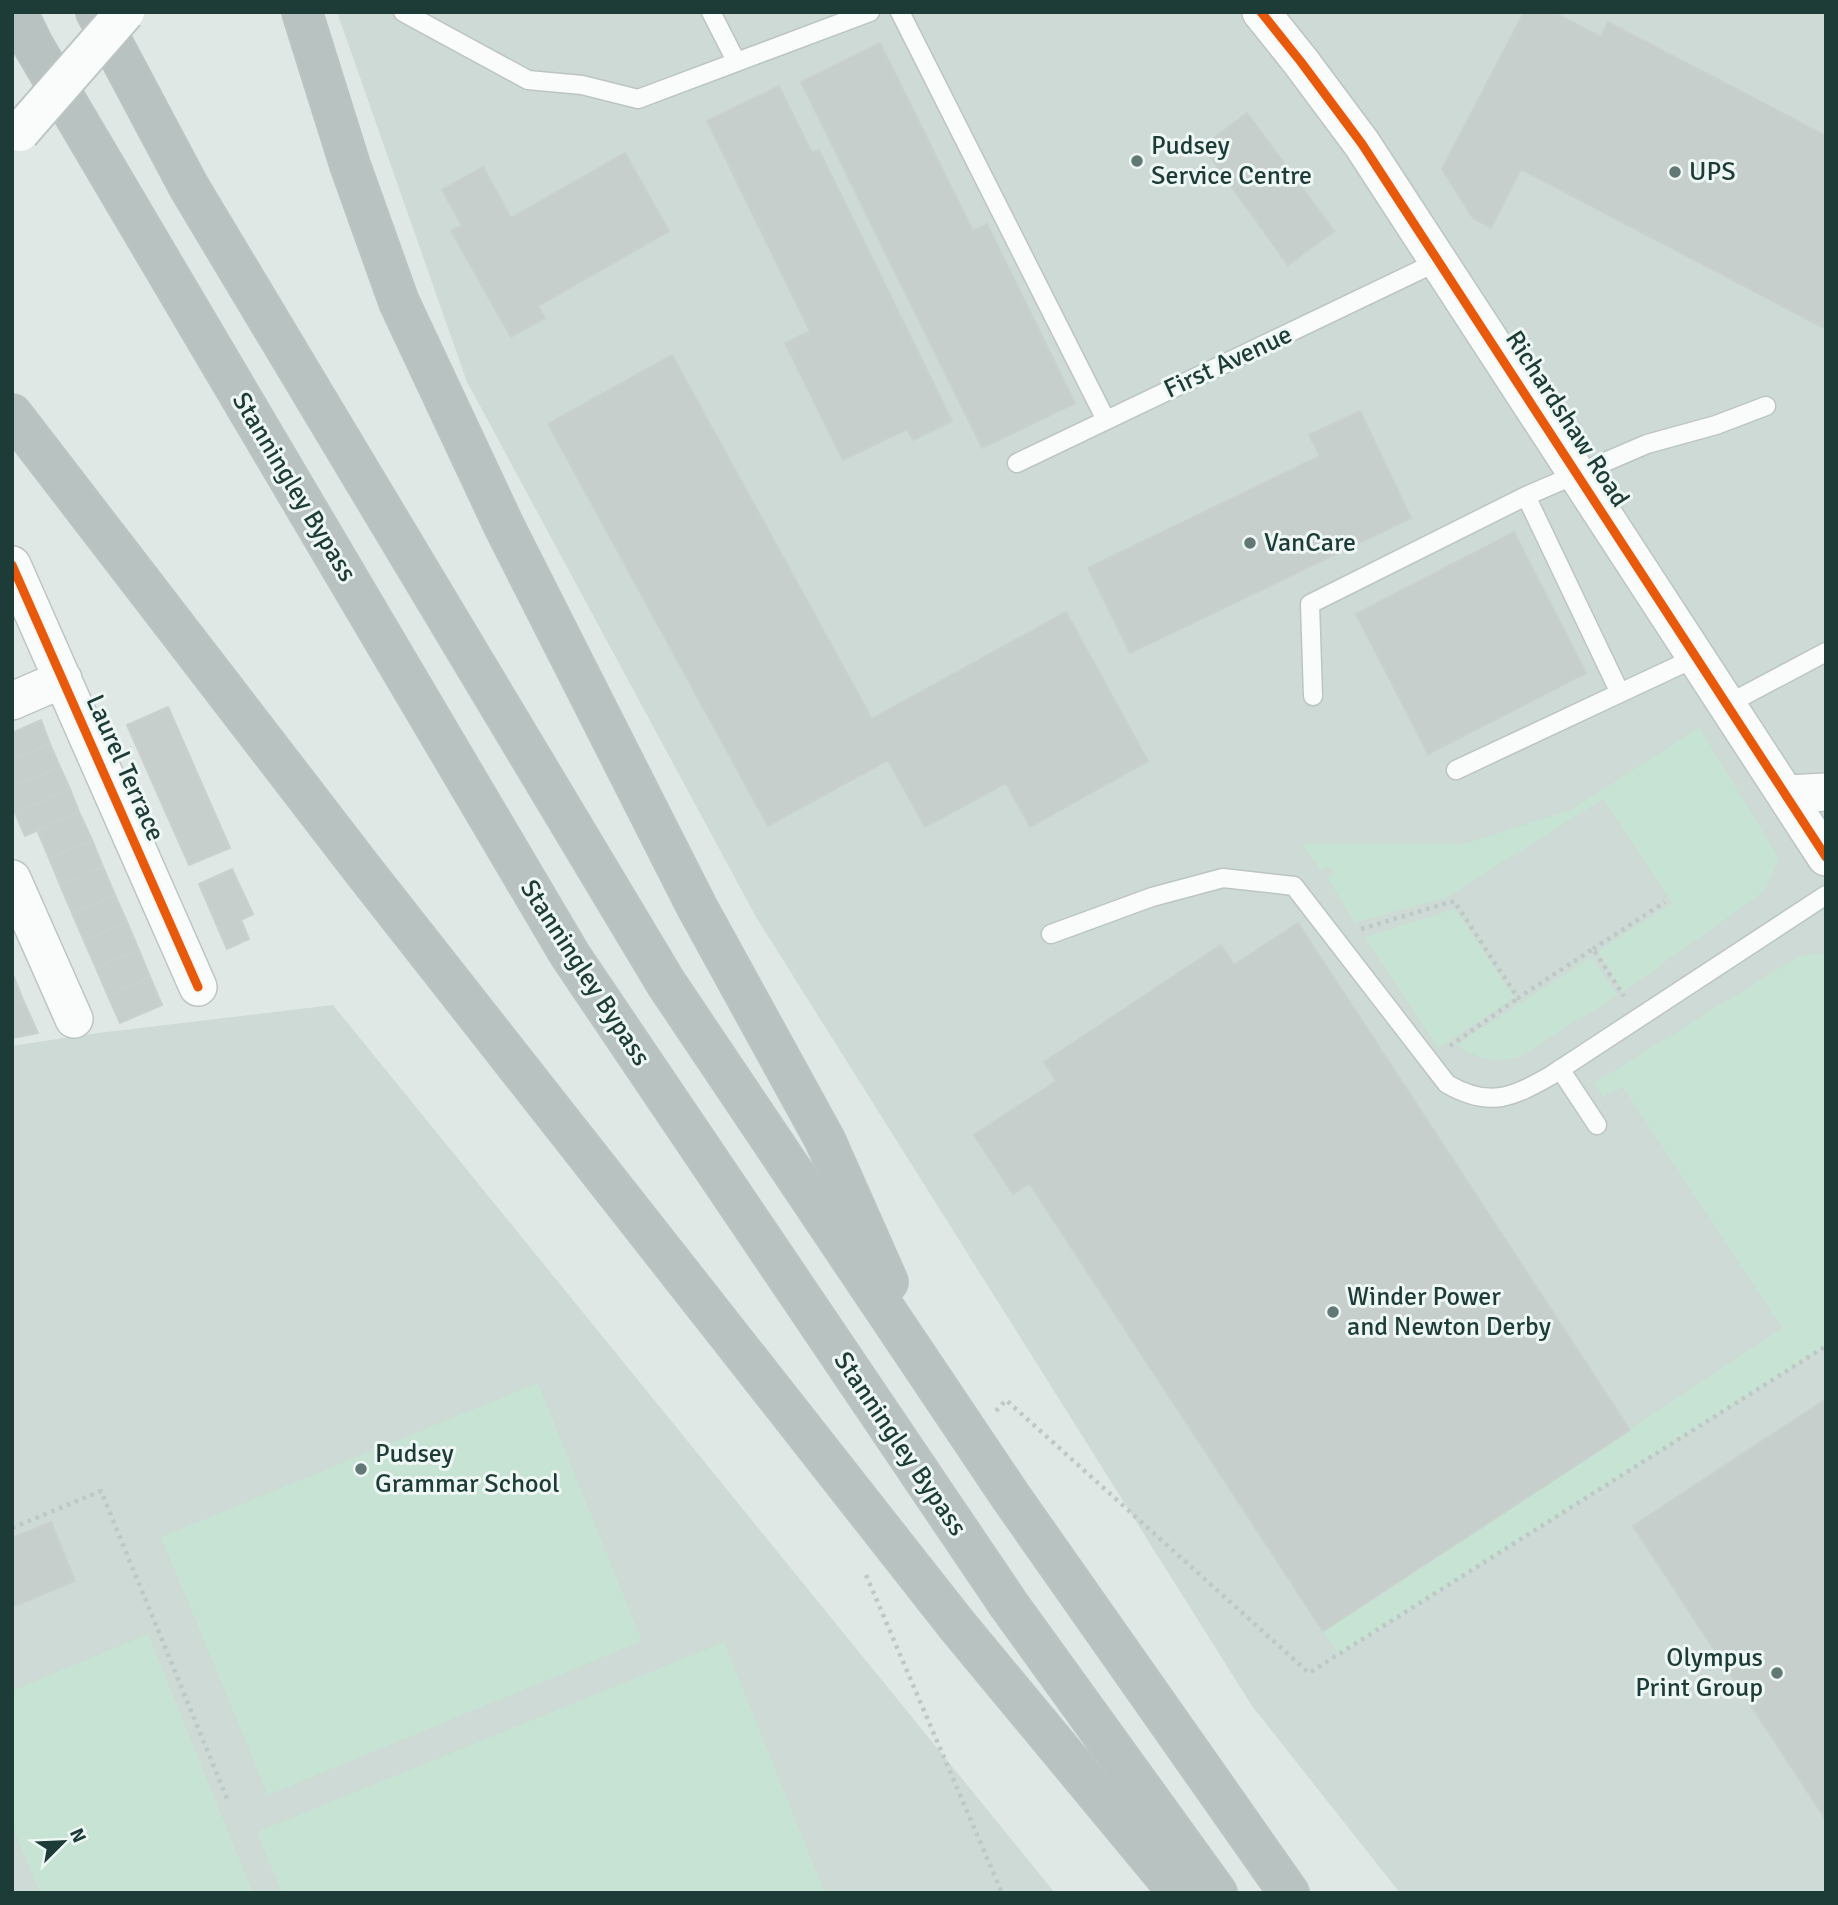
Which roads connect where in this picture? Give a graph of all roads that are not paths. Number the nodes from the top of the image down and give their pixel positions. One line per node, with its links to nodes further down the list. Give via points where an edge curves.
1 (17, 12): 40 (highway, Stanningley Bypass, via 570,955 1009,1605)
2 (96, 12): 38 (highway, via 189,187 666,983)
3 (125, 12): 11 (main road, bridge)
4 (302, 12): 38 (highway, via 399,302 505,528 697,907 825,1140)
5 (403, 12): 10 (lane, via 528,80 582,85 638,99)
6 (711, 12): 10 (lane)
7 (870, 12): 10 (lane)
8 (900, 12): 15 (lane)
9 (1261, 12): 12 (street, Richardshaw Road, via 1362,144)
10 (736, 61)
11 (20, 132)
12 (1439, 261): 15 (lane, First Avenue); 17 (street, Richardshaw Road)
13 (1766, 406): 17 (lane, via 1647,444)
14 (12, 414): 39 (highway, via 379,891 948,1613)
15 (1106, 420): 16 (lane, First Avenue)
16 (1017, 463)
17 (1577, 473): 18 (lane); 21 (street, Richardshaw Road)
18 (1526, 496): 23 (lane); 24 (lane, via 1310,604)
19 (12, 565): 22 (street, Laurel Terrace)
20 (1826, 652): 26 (lane)
21 (1697, 657): 23 (lane); 26 (street, Richardshaw Road)
22 (63, 679): 25 (street); 34 (street, Laurel Terrace)
23 (1620, 693): 27 (lane)
24 (1313, 696)
25 (12, 701)
26 (1728, 704): 29 (street, Richardshaw Road)
27 (1457, 770)
28 (1826, 792): 29 (street)
29 (1787, 794): 30 (street, Richardshaw Road)
30 (1826, 857)
31 (12, 879): 35 (street)
32 (1826, 895): 36 (lane)
33 (1051, 934): 36 (lane, via 1152,897 1223,878 1294,886 1447,1084 1465,1095 1509,1097)
34 (198, 987)
35 (74, 1019)
36 (1560, 1069): 37 (lane)
37 (1597, 1125)
38 (927, 1373): 41 (highway)
39 (1179, 1893)
40 (1217, 1893)
41 (1289, 1893)

